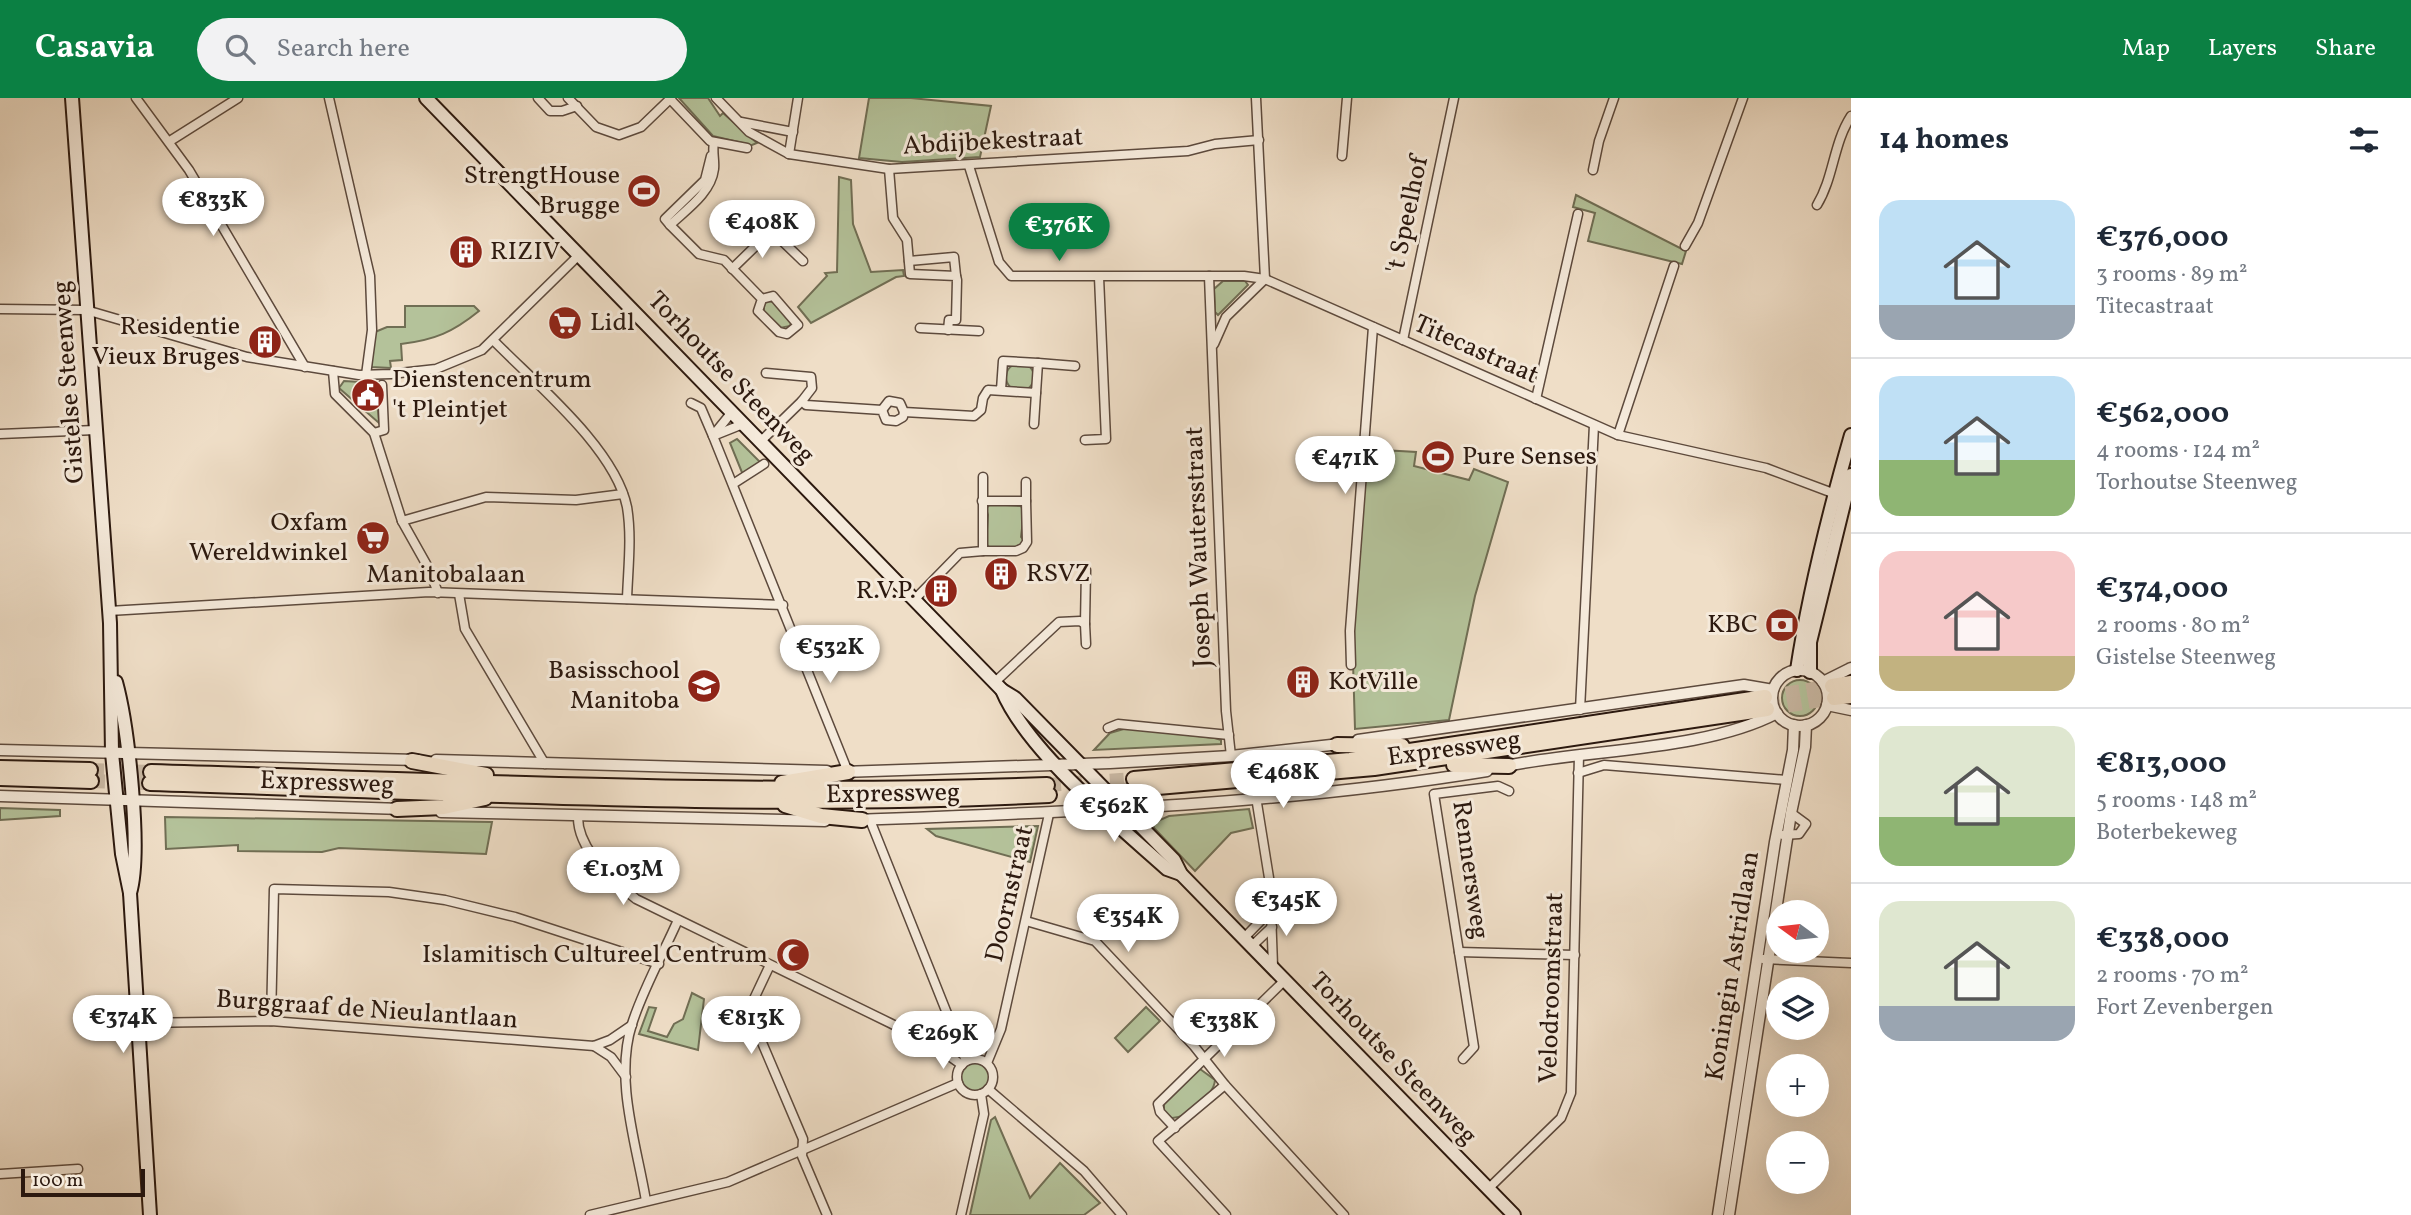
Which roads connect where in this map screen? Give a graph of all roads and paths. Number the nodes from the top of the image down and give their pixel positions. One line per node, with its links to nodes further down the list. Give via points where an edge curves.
1 (72, 98): 45 (main road, Gistelse Steenweg)
2 (136, 98): 21 (street)
3 (237, 98): 21 (street)
4 (329, 98): 60 (street, via 370,276 372,330)
5 (426, 98): 34 (main road, Torhoutse Steenweg)
6 (538, 98): 16 (street, via 550,111)
7 (568, 98): 16 (street)
8 (716, 98): 18 (street, Abdijbekestraat)
9 (798, 98): 19 (street)
10 (1256, 98): 20 (street)
11 (1347, 98): 25 (street)
12 (1454, 98): 53 (street, 't Speelhof)
13 (1614, 98): 28 (street)
14 (1743, 98): 33 (street, via 1698,223)
15 (671, 99): 16 (street, via 626,135 604,132); 22 (street)
16 (577, 106)
17 (1851, 116): 29 (street, via 1839,137)
18 (739, 122): 19 (street); 24 (street, Abdijbekestraat)
19 (793, 132): 24 (street)
20 (1259, 140): 26 (street, Abdijbekestraat, via 1188,151); 42 (street)
21 (170, 141): 57 (street)
22 (714, 142): 23 (street); 38 (street, via 710,186 670,225 699,254 724,260)
23 (747, 149)
24 (789, 154): 27 (street, Abdijbekestraat)
25 (1342, 156)
26 (969, 166): 27 (street, Abdijbekestraat); 41 (street, Titecastraat, via 999,262 1008,274 1023,278)
27 (889, 169): 36 (street, via 893,218 907,240)
28 (1593, 170)
29 (1818, 205)
30 (754, 214): 32 (street)
31 (1578, 214): 64 (street)
32 (771, 231): 35 (street); 38 (street)
33 (1685, 246)
34 (579, 255): 52 (street); 68 (main road, Torhoutse Steenweg)
35 (803, 261)
36 (909, 261): 39 (street, via 910,274); 39 (street, via 954,257)
37 (1674, 266): 76 (street)
38 (732, 269): 43 (street)
39 (956, 276): 46 (street)
40 (1209, 276): 41 (street, Titecastraat); 42 (street, Titecastraat); 54 (street, Joseph Wautersstraat)
41 (1099, 277): 79 (street, via 1106,439)
42 (1265, 279): 47 (street, Titecastraat); 54 (street, Joseph Wautersstraat, via 1223,322)
43 (762, 299): 43 (street, via 758,311 779,332 787,334 798,325 773,296)
44 (0, 309): 45 (street)
45 (86, 310): 57 (street, via 232,354); 73 (main road, Gistelse Steenweg)
46 (956, 320): 49 (street, via 949,320); 50 (street, via 964,320)
47 (1373, 327): 53 (street, Titecastraat); 102 (street)
48 (920, 328): 49 (street)
49 (948, 330): 50 (street)
50 (963, 331): 51 (street)
51 (979, 331)
52 (493, 340): 60 (street, via 480,352 436,369); 86 (street, via 603,455)
53 (1403, 341): 64 (street, Titecastraat)
54 (1212, 358): 115 (street, Joseph Wautersstraat)
55 (1038, 363): 56 (street); 62 (street, via 1003,361); 63 (street)
56 (1075, 366)
57 (304, 367): 58 (street)
58 (333, 371): 60 (street); 74 (street, via 335,394)
59 (766, 373): 65 (street, via 811,377 812,388)
60 (366, 375)
61 (382, 385): 74 (street, via 384,430)
62 (1001, 390): 63 (street); 69 (street, via 984,393 981,410 974,416)
63 (1036, 393): 71 (street)
64 (1536, 400): 72 (street, Titecastraat)
65 (802, 401): 67 (street, via 806,405); 80 (street)
66 (691, 403): 78 (street, via 701,408)
67 (882, 410): 69 (street, via 884,403 895,401); 69 (street, via 889,421 901,420)
68 (733, 412): 70 (main road, Torhoutse Steenweg); 78 (street)
69 (904, 412)
70 (743, 424): 78 (street); 80 (main road, Torhoutse Steenweg)
71 (1034, 424)
72 (1594, 425): 76 (street, Titecastraat); 110 (street)
73 (95, 430): 75 (street); 98 (main road, Gistelse Steenweg)
74 (374, 433): 90 (street)
75 (0, 434)
76 (1618, 435): 87 (street, Titecastraat, via 1766,468)
77 (1851, 435): 87 (main road)
78 (713, 436): 85 (street)
79 (1085, 440)
80 (761, 441): 96 (main road, Torhoutse Steenweg)
81 (764, 464): 85 (street)
82 (1851, 475): 87 (main road)
83 (982, 477): 88 (street)
84 (1026, 482): 89 (street)
85 (733, 484): 97 (street)
86 (623, 494): 90 (street, via 576,500 486,497); 95 (street, via 629,533)
87 (1839, 495): 104 (main road)
88 (982, 501): 89 (street); 91 (street)
89 (1026, 501): 91 (street, via 1027,542 1023,548)
90 (402, 521): 93 (street)
91 (982, 551): 96 (street, via 960,553)
92 (1086, 570): 99 (street)
93 (438, 593): 94 (street, Manitobalaan); 98 (street, Manitobalaan)
94 (459, 593): 95 (street, Manitobalaan); 124 (street, via 465,629)
95 (627, 599): 97 (street, Manitobalaan)
96 (915, 599): 106 (main road, Torhoutse Steenweg)
97 (782, 605): 129 (street)
98 (109, 611): 101 (main road, Gistelse Steenweg)
99 (1085, 624): 100 (street); 106 (street, via 1059,622)
100 (1086, 644)
101 (111, 663): 118 (main road, Gistelse Steenweg); 119 (main road, Gistelse Steenweg)
102 (1351, 665)
103 (1851, 668): 107 (street)
104 (1804, 671): 107 (street); 109 (street, via 1783,676)
105 (1851, 683): 107 (highway)
106 (999, 686): 125 (main road, Torhoutse Steenweg); 126 (main road, Torhoutse Steenweg, via 1008,705)
107 (1829, 693): 108 (highway); 111 (street); 113 (street, via 1820,717)
108 (1851, 696)
109 (1771, 702): 110 (street, Expressweg, via 1744,685); 112 (street); 120 (highway, Expressweg); 121 (street, Expressweg, via 1750,727)
110 (1580, 710): 116 (street, Expressweg)
111 (1851, 710)
112 (1794, 725): 113 (street); 133 (street, Koningin Astridlaan)
113 (1806, 725): 145 (street, Koningin Astridlaan)
114 (1108, 728): 115 (street, via 1118,724)
115 (1229, 735): 122 (street, Joseph Wautersstraat)
116 (1337, 745): 120 (highway, via 1411,745); 122 (street, Expressweg)
117 (0, 750): 118 (street, Expressweg)
118 (112, 753): 119 (street, Expressweg); 140 (main road, Gistelse Steenweg)
119 (127, 753): 123 (street, Expressweg); 140 (main road, Gistelse Steenweg)
120 (1430, 755): 127 (highway, via 1450,765); 134 (highway, Expressweg, via 1285,778)
121 (1579, 755): 127 (street, Expressweg); 130 (street, Velodroomstraat)
122 (1231, 756): 125 (street, Expressweg)
123 (412, 761): 124 (street, Expressweg); 135 (highway, via 498,776)
124 (545, 764): 129 (street, Expressweg)
125 (1080, 765): 126 (street, Expressweg); 142 (main road, Torhoutse Steenweg)
126 (1057, 766): 129 (street, Expressweg); 144 (main road, Torhoutse Steenweg)
127 (1509, 766): 139 (street, Expressweg)
128 (0, 768): 132 (highway, via 90,775)
129 (848, 772): 136 (highway)
130 (1578, 773): 133 (street, via 1604,765); 158 (street, Velodroomstraat)
131 (151, 777): 135 (highway, Expressweg)
132 (0, 778)
133 (1786, 780): 149 (street, Koningin Astridlaan)
134 (1134, 784)
135 (506, 788): 136 (highway, Expressweg); 141 (highway, Expressweg); 143 (highway, via 444,807)
136 (760, 789): 141 (highway, Expressweg, via 1048,790 960,799)
137 (1509, 791): 157 (street, Rennersweg, via 1499,786 1434,794)
138 (0, 796): 140 (street, Expressweg)
139 (1256, 797): 142 (street, Expressweg); 152 (street)
140 (123, 801): 143 (street, Expressweg); 169 (main road, Gistelse Steenweg)
141 (770, 801): 148 (highway, via 821,816)
142 (1122, 808): 144 (street, Expressweg); 150 (main road, Torhoutse Steenweg, via 1174,860)
143 (397, 809): 147 (street, Expressweg)
144 (1100, 810): 146 (street, Expressweg); 150 (main road, Torhoutse Steenweg, via 1167,869)
145 (1791, 813): 149 (street, Koningin Astridlaan); 149 (street, via 1806,824 1799,834)
146 (1049, 814): 148 (street, Expressweg); 154 (street, Doornstraat)
147 (578, 816): 148 (street, Expressweg); 153 (street, via 578,830 609,876 636,899)
148 (866, 820): 174 (street)
149 (1782, 834): 151 (street, Koningin Astridlaan); 159 (street, Koningin Astridlaan)
150 (1181, 874): 156 (main road, Torhoutse Steenweg)
151 (1775, 900)
152 (1271, 910): 155 (street); 156 (street)
153 (678, 920): 164 (street); 165 (street)
154 (1026, 921): 172 (street, via 1094,941); 175 (street, Doornstraat, via 998,1041)
155 (1272, 927): 156 (street); 166 (street)
156 (1248, 942): 166 (main road, Torhoutse Steenweg)
157 (1459, 952): 158 (street, Rennersweg); 173 (street, via 1474,1047)
158 (1575, 955): 185 (street, Velodroomstraat, via 1572,1080 1567,1107 1555,1125)
159 (1757, 959): 160 (street); 182 (street, Koningin Astridlaan)
160 (1766, 960)
161 (1829, 961): 162 (street)
162 (1851, 962)
163 (1768, 963): 182 (street, Koningin Astridlaan)
164 (659, 964): 168 (street, via 515,917 445,900 389,892 274,889); 170 (street)
165 (770, 965): 174 (street); 181 (street, via 753,1001 752,1019)
166 (1273, 966): 167 (main road, Torhoutse Steenweg)
167 (1285, 980): 172 (street); 185 (main road, Torhoutse Steenweg)
168 (271, 1021): 169 (street, Burggraaf de Nieulantlaan); 171 (street, Burggraaf de Nieulantlaan)
169 (138, 1023): 187 (main road, Gistelse Steenweg)
170 (632, 1025): 171 (street); 176 (street)
171 (594, 1046): 176 (street, via 611,1057)
172 (1206, 1059): 178 (street); 180 (street, via 1158,1104)
173 (1463, 1059)
174 (964, 1063): 175 (street, via 977,1059); 177 (street, via 957,1073)
175 (987, 1063): 179 (street, via 993,1073)
176 (626, 1077): 186 (street)
177 (958, 1083): 179 (street, via 970,1094); 181 (street)
178 (1225, 1085): 180 (street); 193 (street)
179 (985, 1091): 190 (street); 191 (street, via 1084,1171)
180 (1175, 1128): 192 (street, via 1158,1141)
181 (804, 1150): 186 (street, via 728,1182); 189 (street, via 802,1156)
182 (1733, 1155): 195 (street, Koningin Astridlaan); 196 (street, Koningin Astridlaan)
183 (78, 1169): 184 (street)
184 (0, 1174)
185 (1488, 1189): 194 (main road, Torhoutse Steenweg)
186 (646, 1201): 188 (street)
187 (150, 1215)
188 (590, 1215)
189 (827, 1215)
190 (961, 1215)
191 (1122, 1215)
192 (1226, 1215)
193 (1344, 1215)
194 (1514, 1215)
195 (1718, 1215)
196 (1729, 1215)

